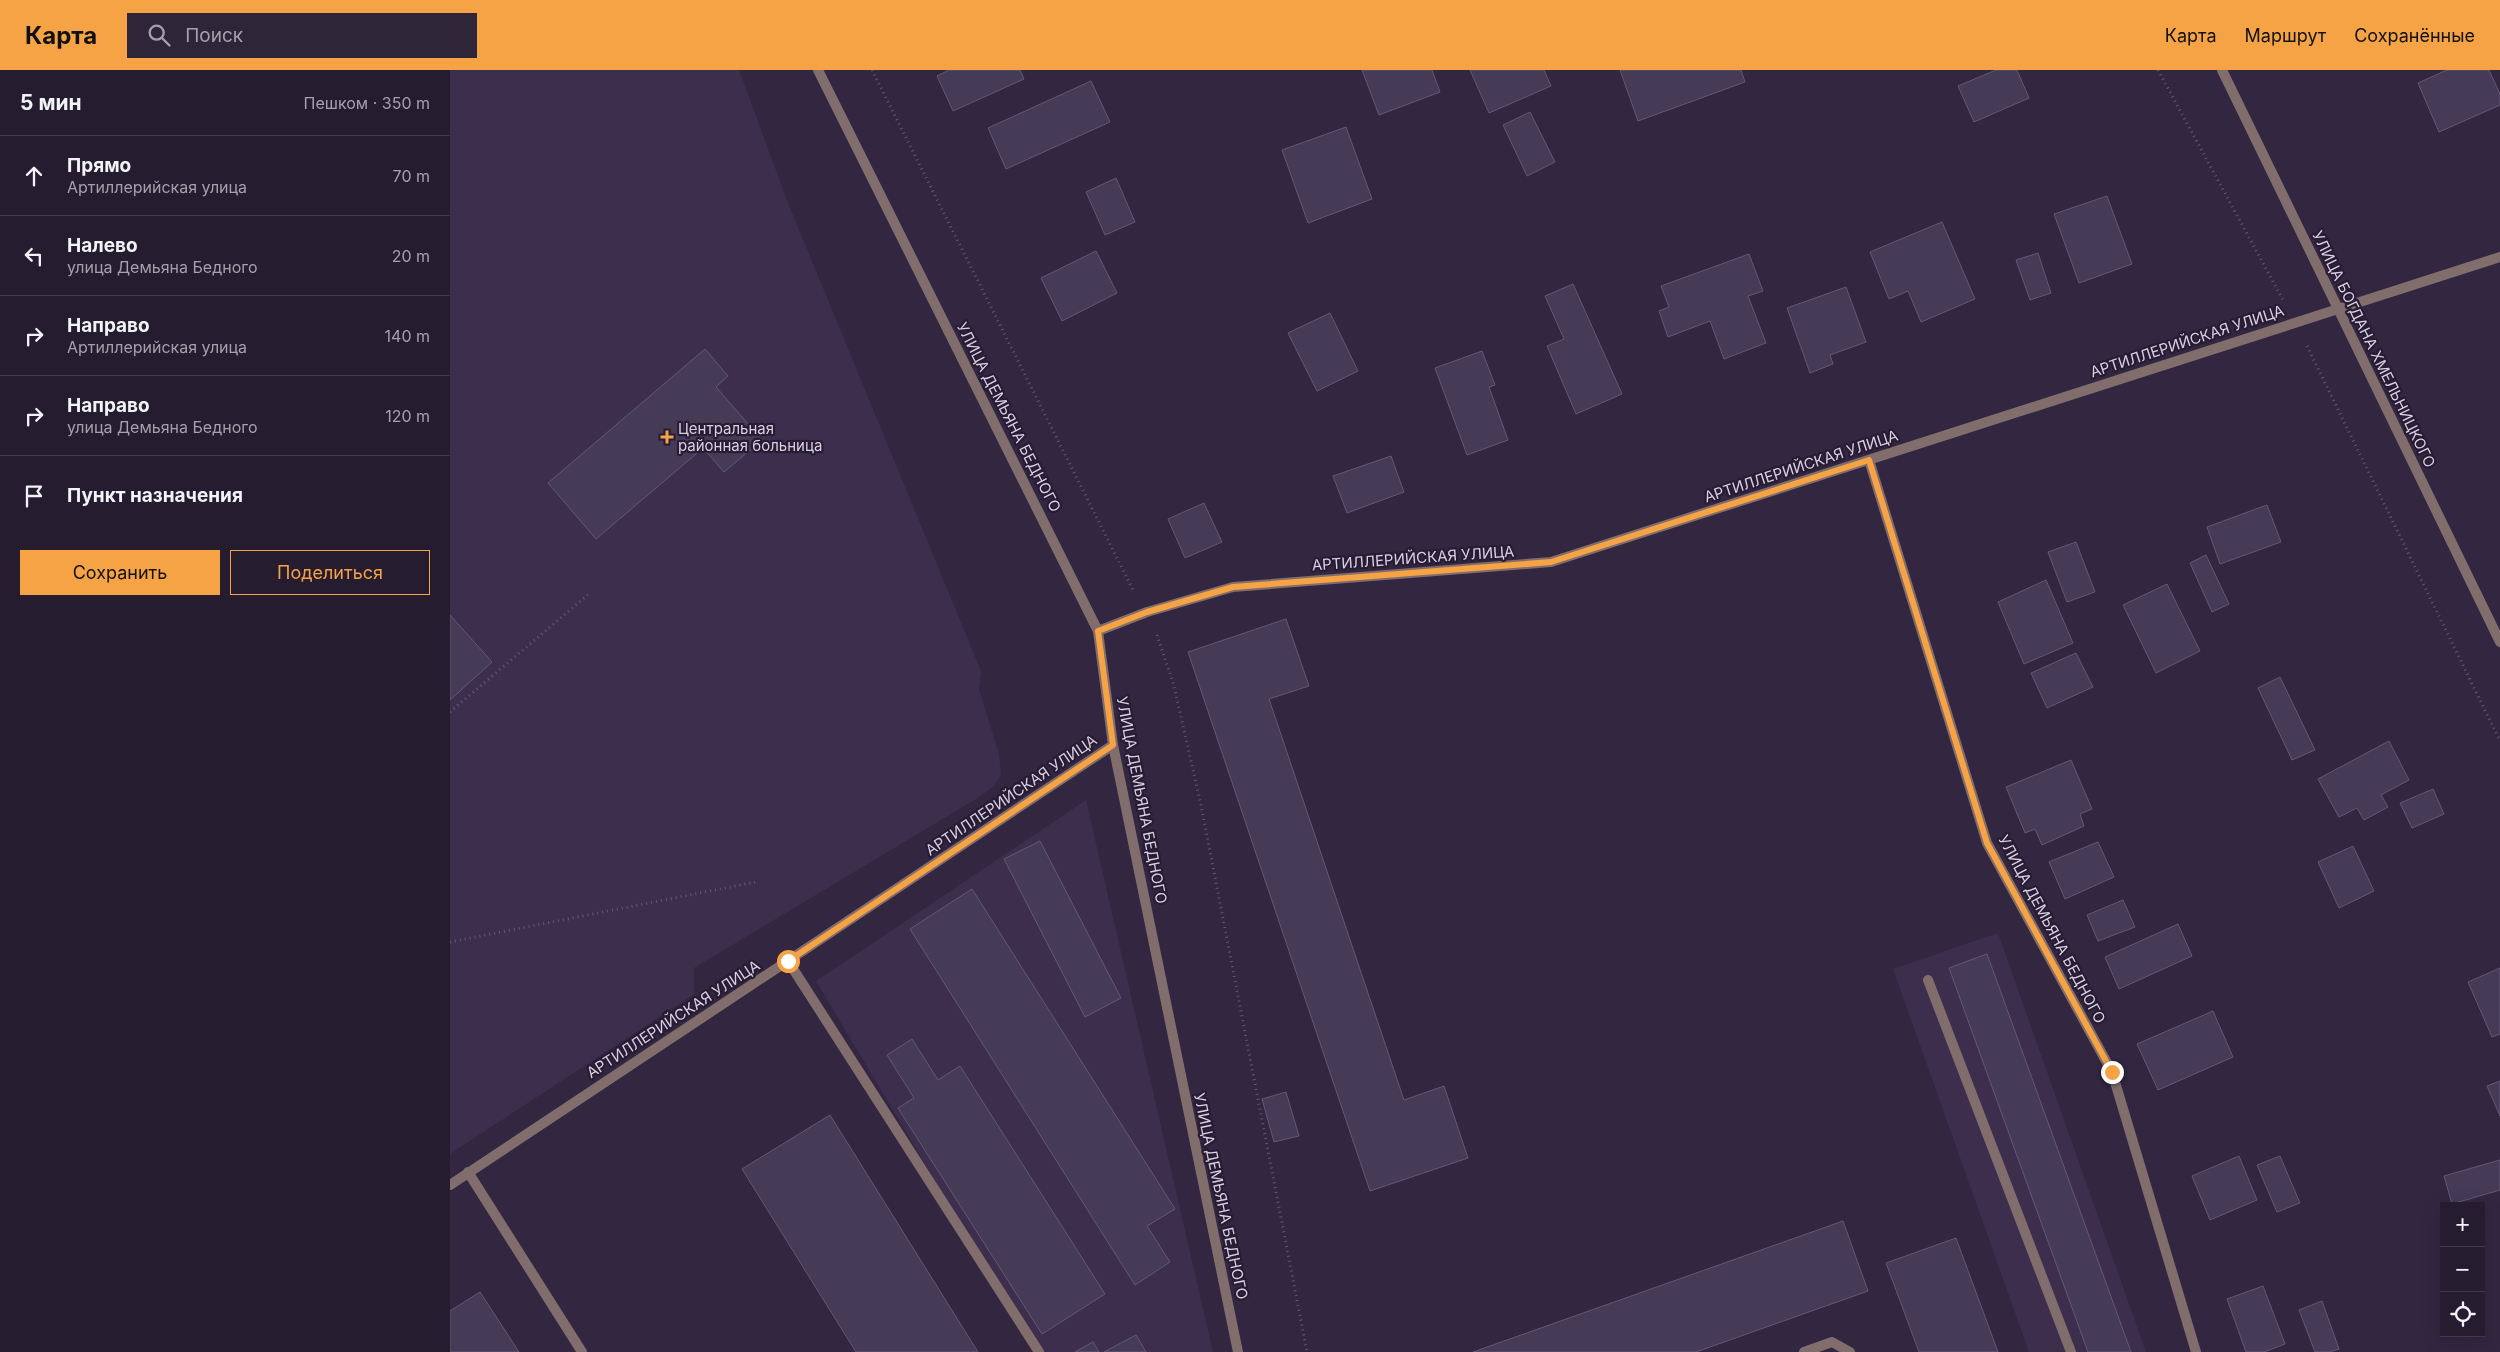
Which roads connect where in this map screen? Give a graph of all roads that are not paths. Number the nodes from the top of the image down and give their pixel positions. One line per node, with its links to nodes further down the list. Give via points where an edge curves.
1 (818, 70): 6 (street, УЛИЦА ДЕМЬЯНА БЕДНОГО)
2 (2222, 70): 4 (street, УЛИЦА БОГДАНА ХМЕЛЬНИЦКОГО)
3 (2500, 257): 4 (street, АРТИЛЛЕРИЙСКАЯ УЛИЦА)
4 (2337, 308): 5 (street, АРТИЛЛЕРИЙСКАЯ УЛИЦА); 7 (street, УЛИЦА БОГДАНА ХМЕЛЬНИЦКОГО)
5 (1869, 460): 6 (street, АРТИЛЛЕРИЙСКАЯ УЛИЦА, via 1551,562 1233,587 1147,612); 19 (street, УЛИЦА ДЕМЬЯНА БЕДНОГО, via 1987,843 2112,1072)
6 (1098, 631): 8 (street, УЛИЦА ДЕМЬЯНА БЕДНОГО)
7 (2500, 642)
8 (1113, 745): 9 (street, АРТИЛЛЕРИЙСКАЯ УЛИЦА); 15 (street, УЛИЦА ДЕМЬЯНА БЕДНОГО)
9 (788, 961): 11 (street, АРТИЛЛЕРИЙСКАЯ УЛИЦА); 14 (street)
10 (1928, 980): 18 (street)
11 (468, 1172): 12 (street, АРТИЛЛЕРИЙСКАЯ УЛИЦА); 13 (street)
12 (450, 1185)
13 (582, 1352)
14 (1039, 1352)
15 (1238, 1352)
16 (1804, 1352): 17 (street, via 1832,1342)
17 (1850, 1352)
18 (2071, 1352)
19 (2196, 1352)

